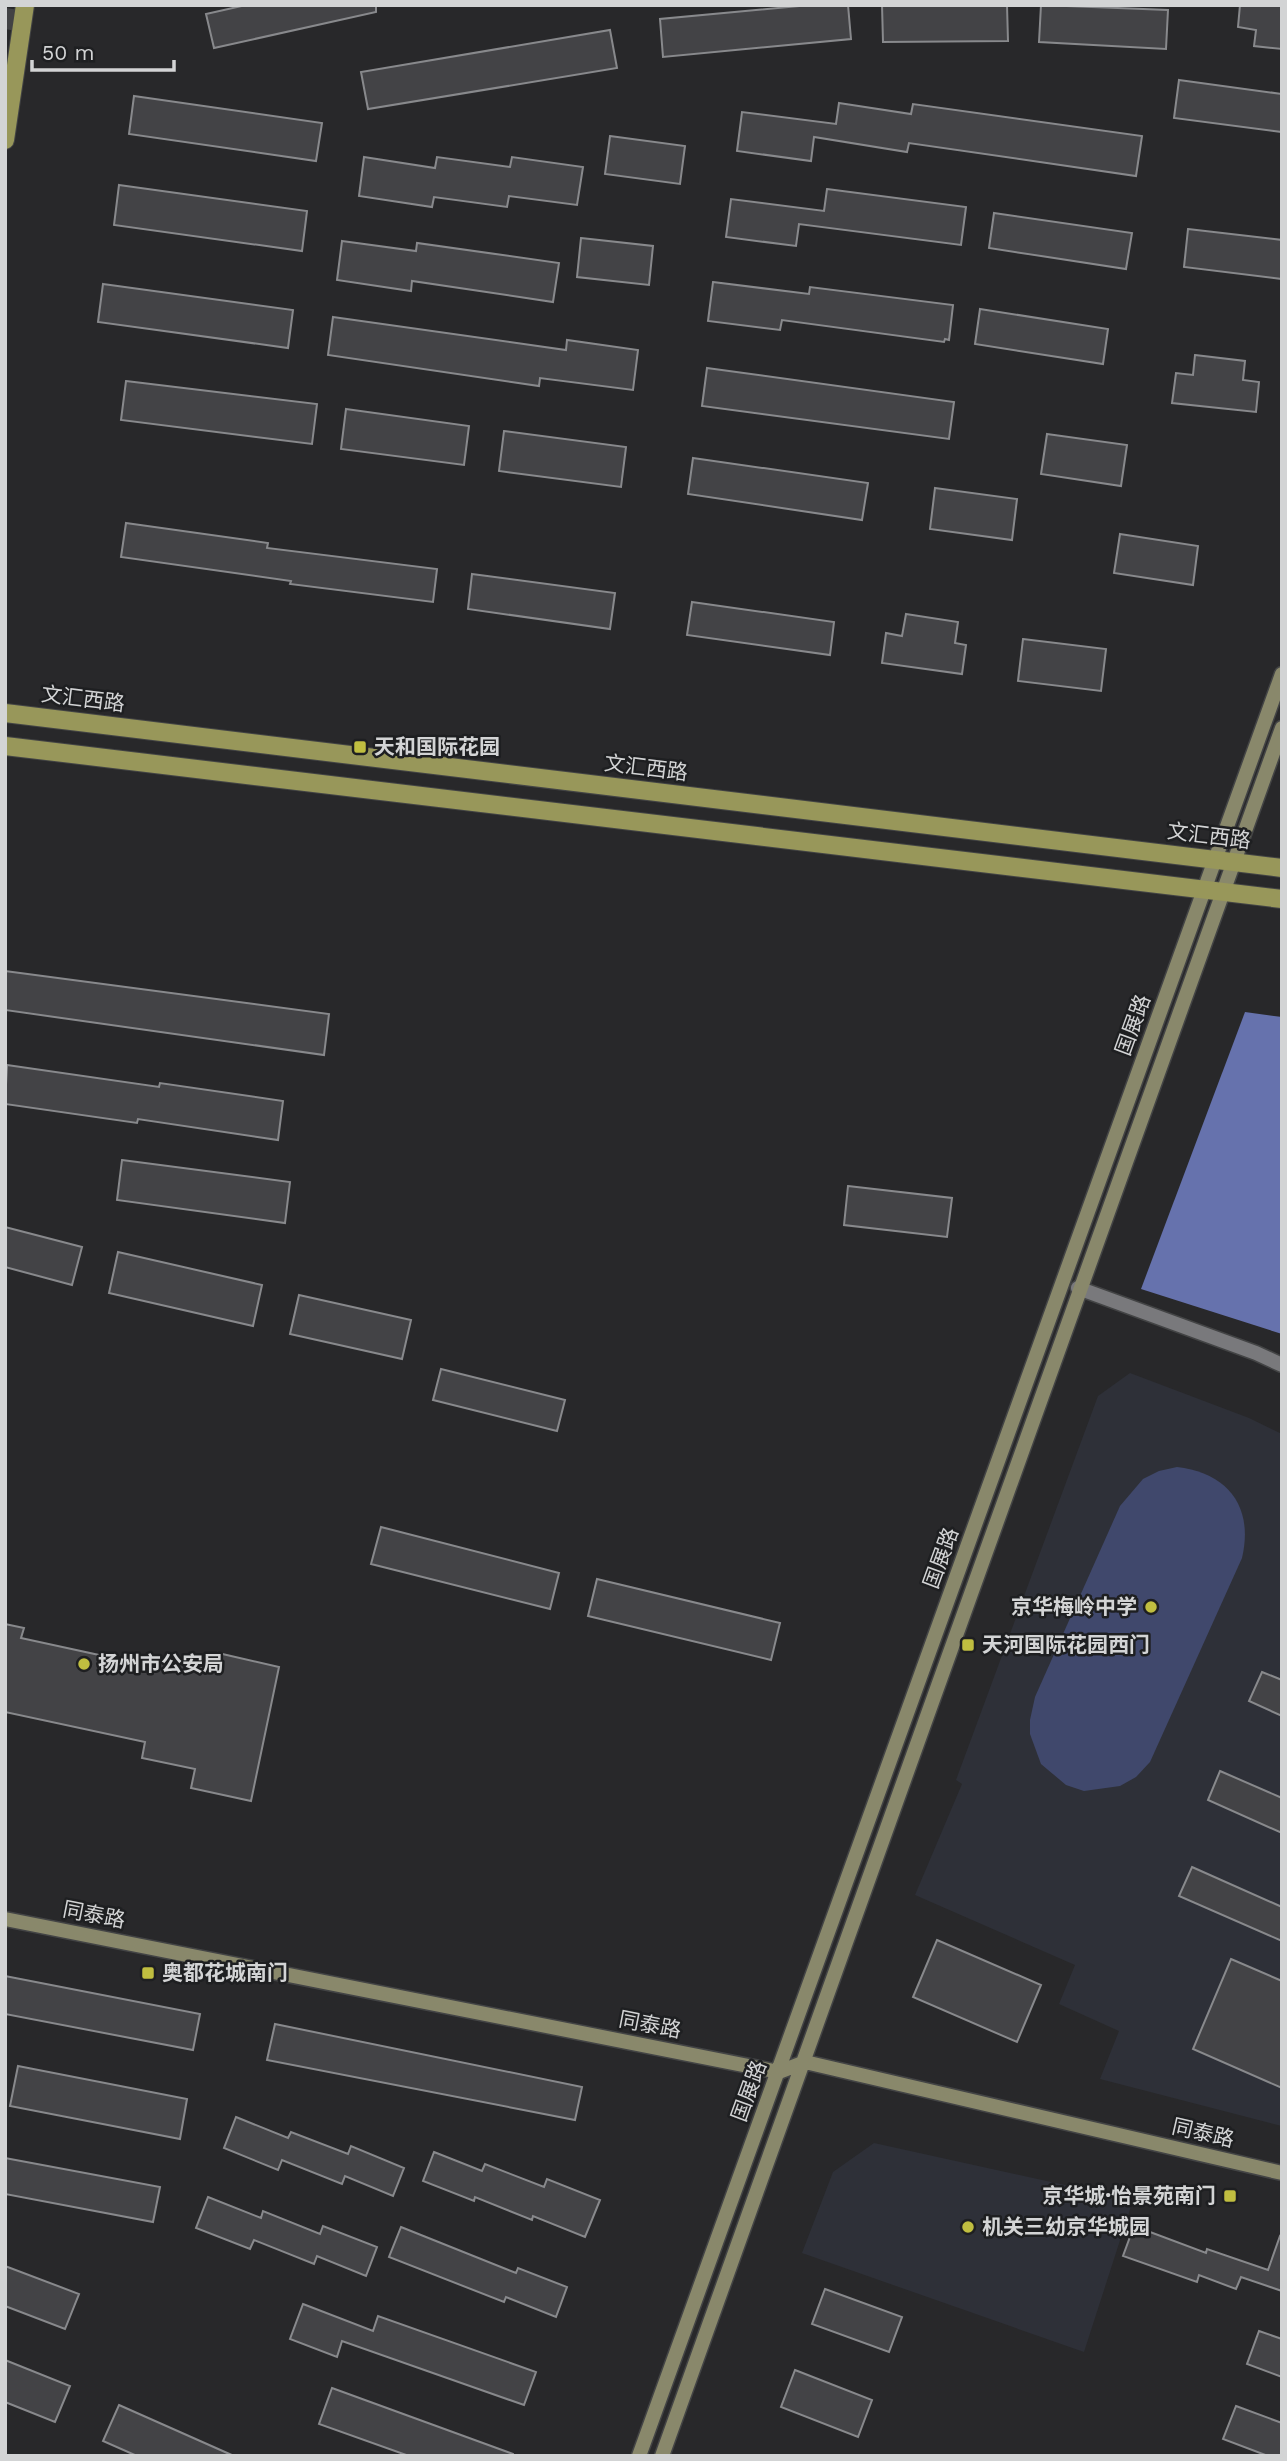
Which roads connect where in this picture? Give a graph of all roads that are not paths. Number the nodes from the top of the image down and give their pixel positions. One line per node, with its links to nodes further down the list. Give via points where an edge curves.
1 (25, 5): 2 (main road)
2 (5, 140)
3 (1282, 674): 7 (street, 国展路)
4 (5, 713): 7 (main road, 文汇西路)
5 (1282, 728): 7 (street, 国展路)
6 (5, 746): 9 (main road)
7 (1224, 860): 8 (main road, 文汇西路); 9 (street, 国展路); 10 (street, 国展路)
8 (1282, 868)
9 (1205, 888): 10 (main road); 16 (street, 国展路)
10 (1223, 891): 11 (main road); 12 (street, 国展路)
11 (1282, 899)
12 (1078, 1288): 13 (street); 15 (street, 国展路)
13 (1282, 1365)
14 (5, 1919): 16 (street, 同泰路)
15 (805, 2062): 16 (street); 17 (street, 同泰路); 19 (street, 国展路)
16 (779, 2072): 18 (street, 国展路)
17 (1282, 2173)
18 (639, 2456)
19 (662, 2456)

